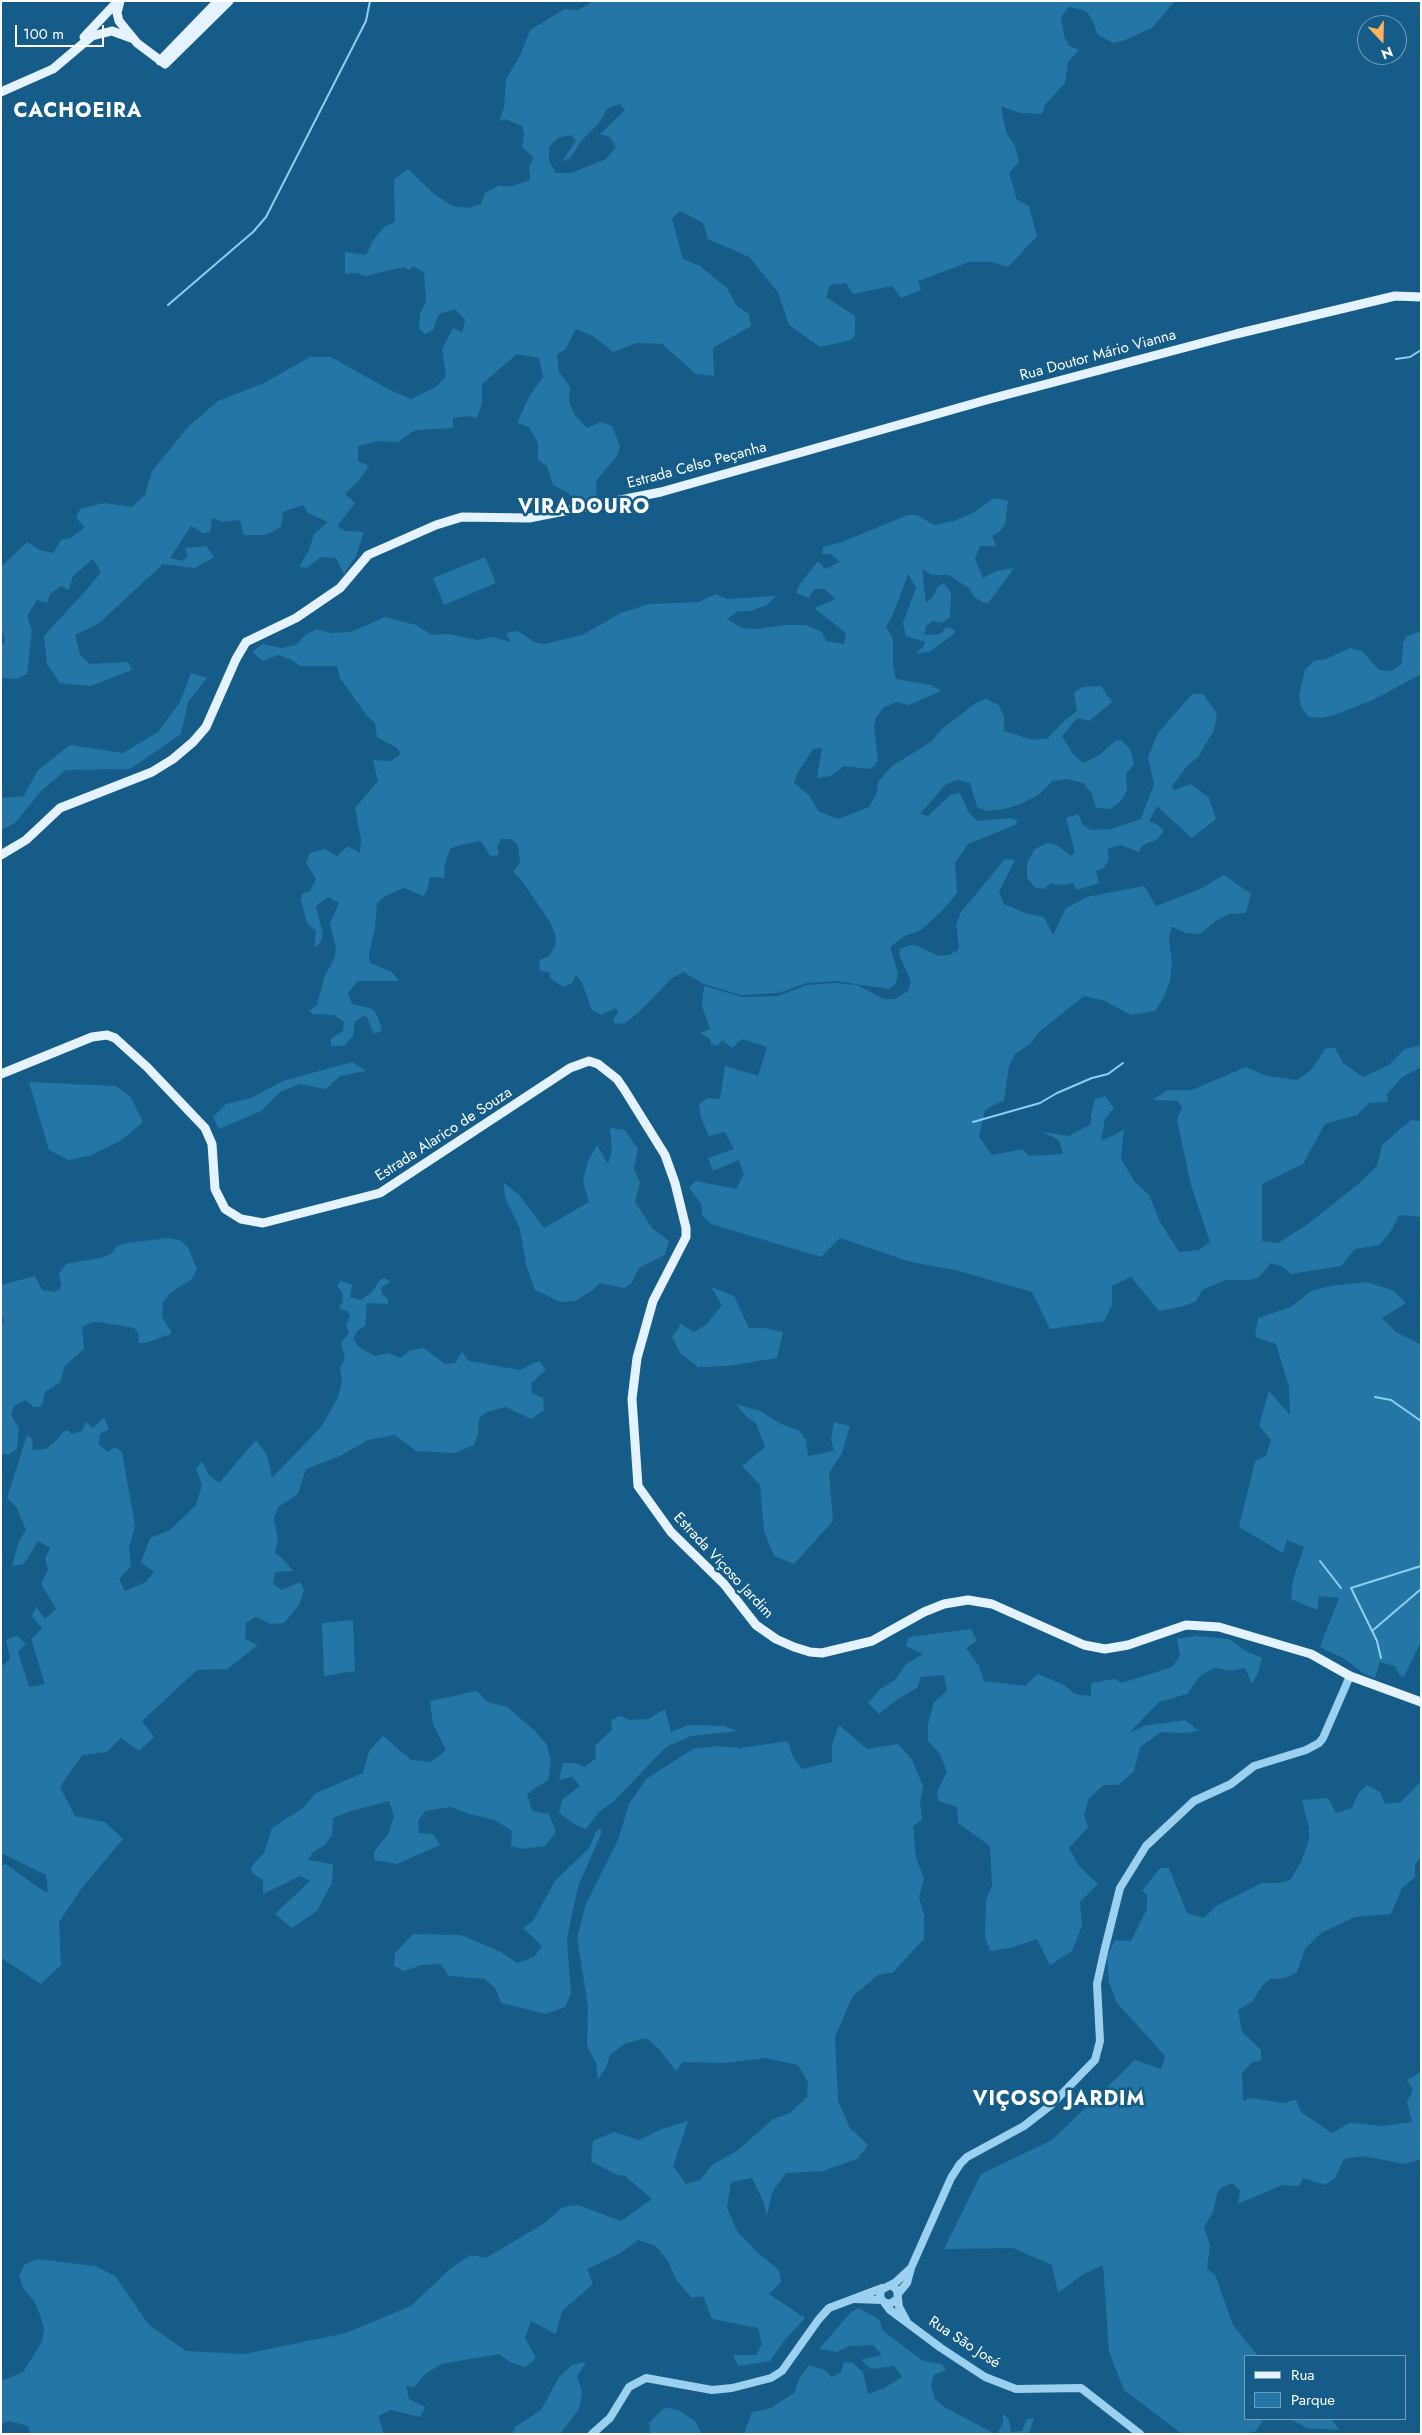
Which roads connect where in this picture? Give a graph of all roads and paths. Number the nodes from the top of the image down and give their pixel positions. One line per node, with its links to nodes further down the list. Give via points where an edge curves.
1 (119, 1): 4 (main road, via 117,17); 6 (main road, via 61,58 36,73)
2 (218, 1): 5 (main road, via 186,32)
3 (229, 1): 5 (main road)
4 (132, 38): 5 (main road); 7 (main road, via 106,31 92,36 54,69)
5 (163, 62)
6 (1, 87)
7 (1, 92)
8 (1421, 296): 9 (main road, Rua Doutor Mário Vianna, via 1395,296 1277,324 984,400)
9 (785, 458): 10 (main road, Estrada Celso Peçanha, via 661,492 529,518 450,519 368,555 340,588 296,618 246,642 206,727 184,750 159,769 60,808 26,840)
10 (1, 855)
11 (1, 1074): 12 (main road, Estrada Alarico de Souza, via 92,1037 107,1035 115,1038 205,1128 212,1144 215,1188 225,1209 241,1219 263,1222 380,1193 570,1068 589,1062 598,1064 616,1079 651,1130 672,1174 686,1228 686,1237 653,1301 637,1358 632,1399)
12 (638, 1486): 13 (main road, Estrada Viçoso Jardim, via 671,1532 724,1584 756,1625 776,1639 810,1652 830,1651 872,1641 924,1612 968,1600 992,1604 1084,1645 1105,1649 1128,1645 1186,1625 1219,1626 1311,1654)
13 (1350, 1676): 14 (main road, Estrada Viçoso Jardim); 15 (street, via 1319,1743 1254,1766 1231,1784 1194,1801 1146,1846 1120,1888 1104,1952 1097,1984 1100,2041 1095,2060 1051,2105 1024,2126 960,2164)
14 (1421, 1702)
15 (910, 2268): 16 (street); 18 (street, via 907,2283)
16 (891, 2285): 17 (street); 18 (street, via 897,2290)
17 (882, 2288): 19 (street); 20 (street, via 880,2295)
18 (898, 2297): 20 (street, via 890,2304); 21 (street, Rua São José)
19 (854, 2298): 20 (street); 22 (street, via 829,2308 795,2356 771,2378 712,2390 646,2378 629,2387 610,2418)
20 (883, 2301): 21 (street, Rua São José)
21 (907, 2322): 23 (street, Rua São José, via 985,2377 1016,2389 1082,2388)
22 (592, 2434)
23 (1140, 2434)

